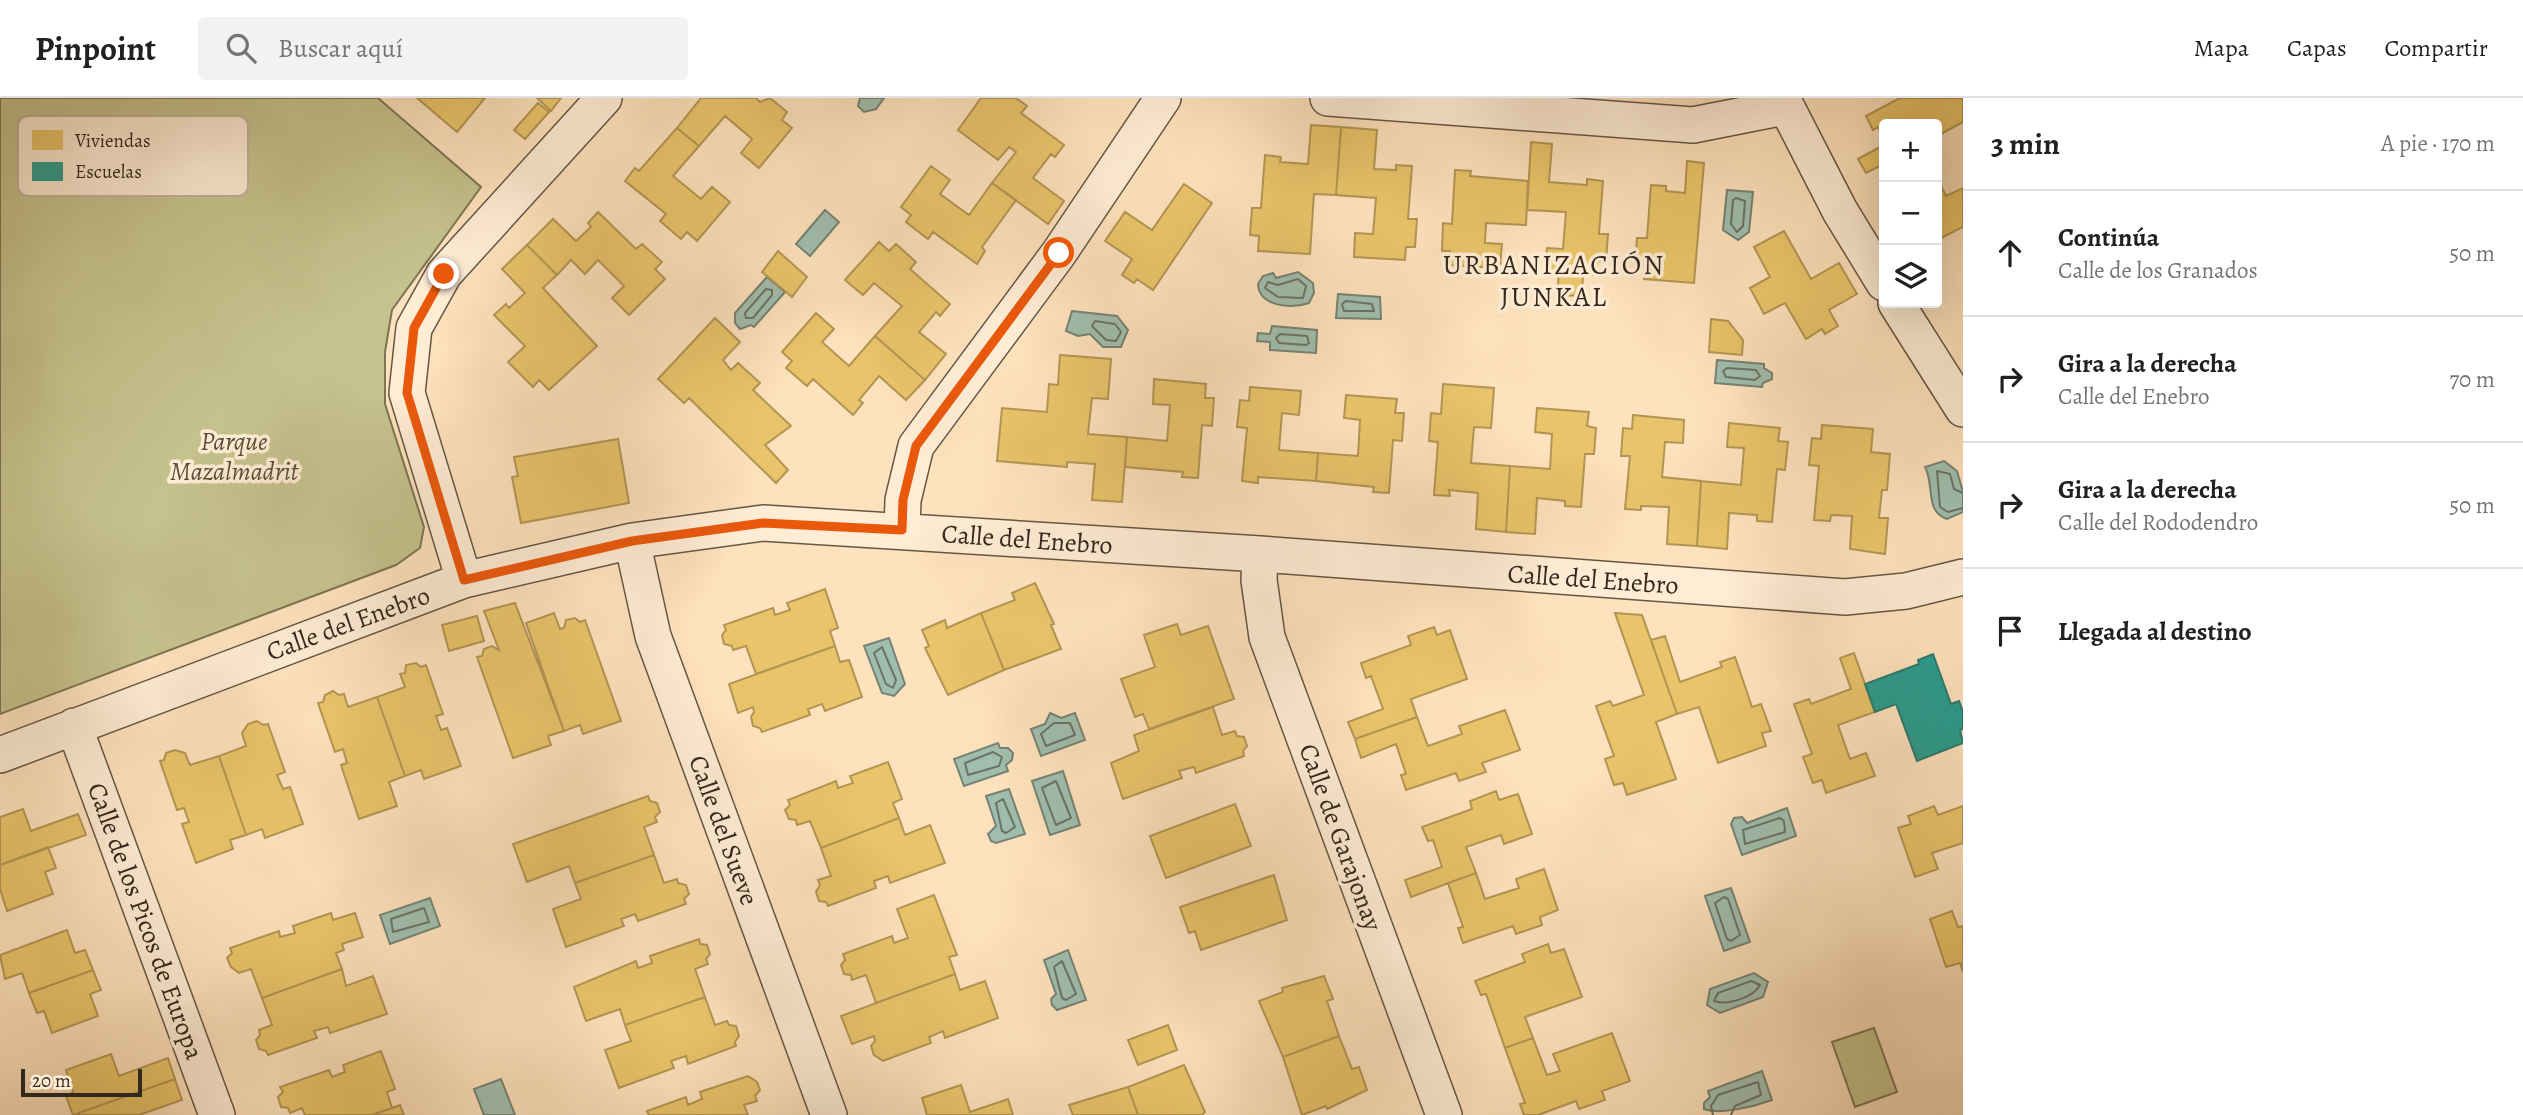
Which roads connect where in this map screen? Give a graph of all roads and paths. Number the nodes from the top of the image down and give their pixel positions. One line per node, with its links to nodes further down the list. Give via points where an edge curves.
1 (604, 98): 12 (street, via 444,274 414,328 407,393)
2 (1163, 98): 8 (street, via 1059,253 916,446 903,500)
3 (1328, 98): 4 (street, via 1693,125)
4 (1783, 103): 5 (street)
5 (1879, 275)
6 (1899, 308): 7 (street)
7 (1963, 409)
8 (902, 530): 9 (street, Calle del Enebro, via 763,523); 10 (street, Calle del Enebro)
9 (632, 541): 12 (street, Calle del Enebro); 16 (street, Calle del Sueve, via 653,636)
10 (1260, 554): 11 (street, Calle del Enebro, via 1845,597 1906,591); 17 (street, Calle de Garajonay, via 1267,637)
11 (1963, 577)
12 (464, 580): 13 (street, Calle del Enebro)
13 (74, 726): 14 (street, Calle del Enebro); 15 (street, Calle de los Picos de Europa)
14 (0, 755)
15 (216, 1115)
16 (829, 1115)
17 (1444, 1115)

